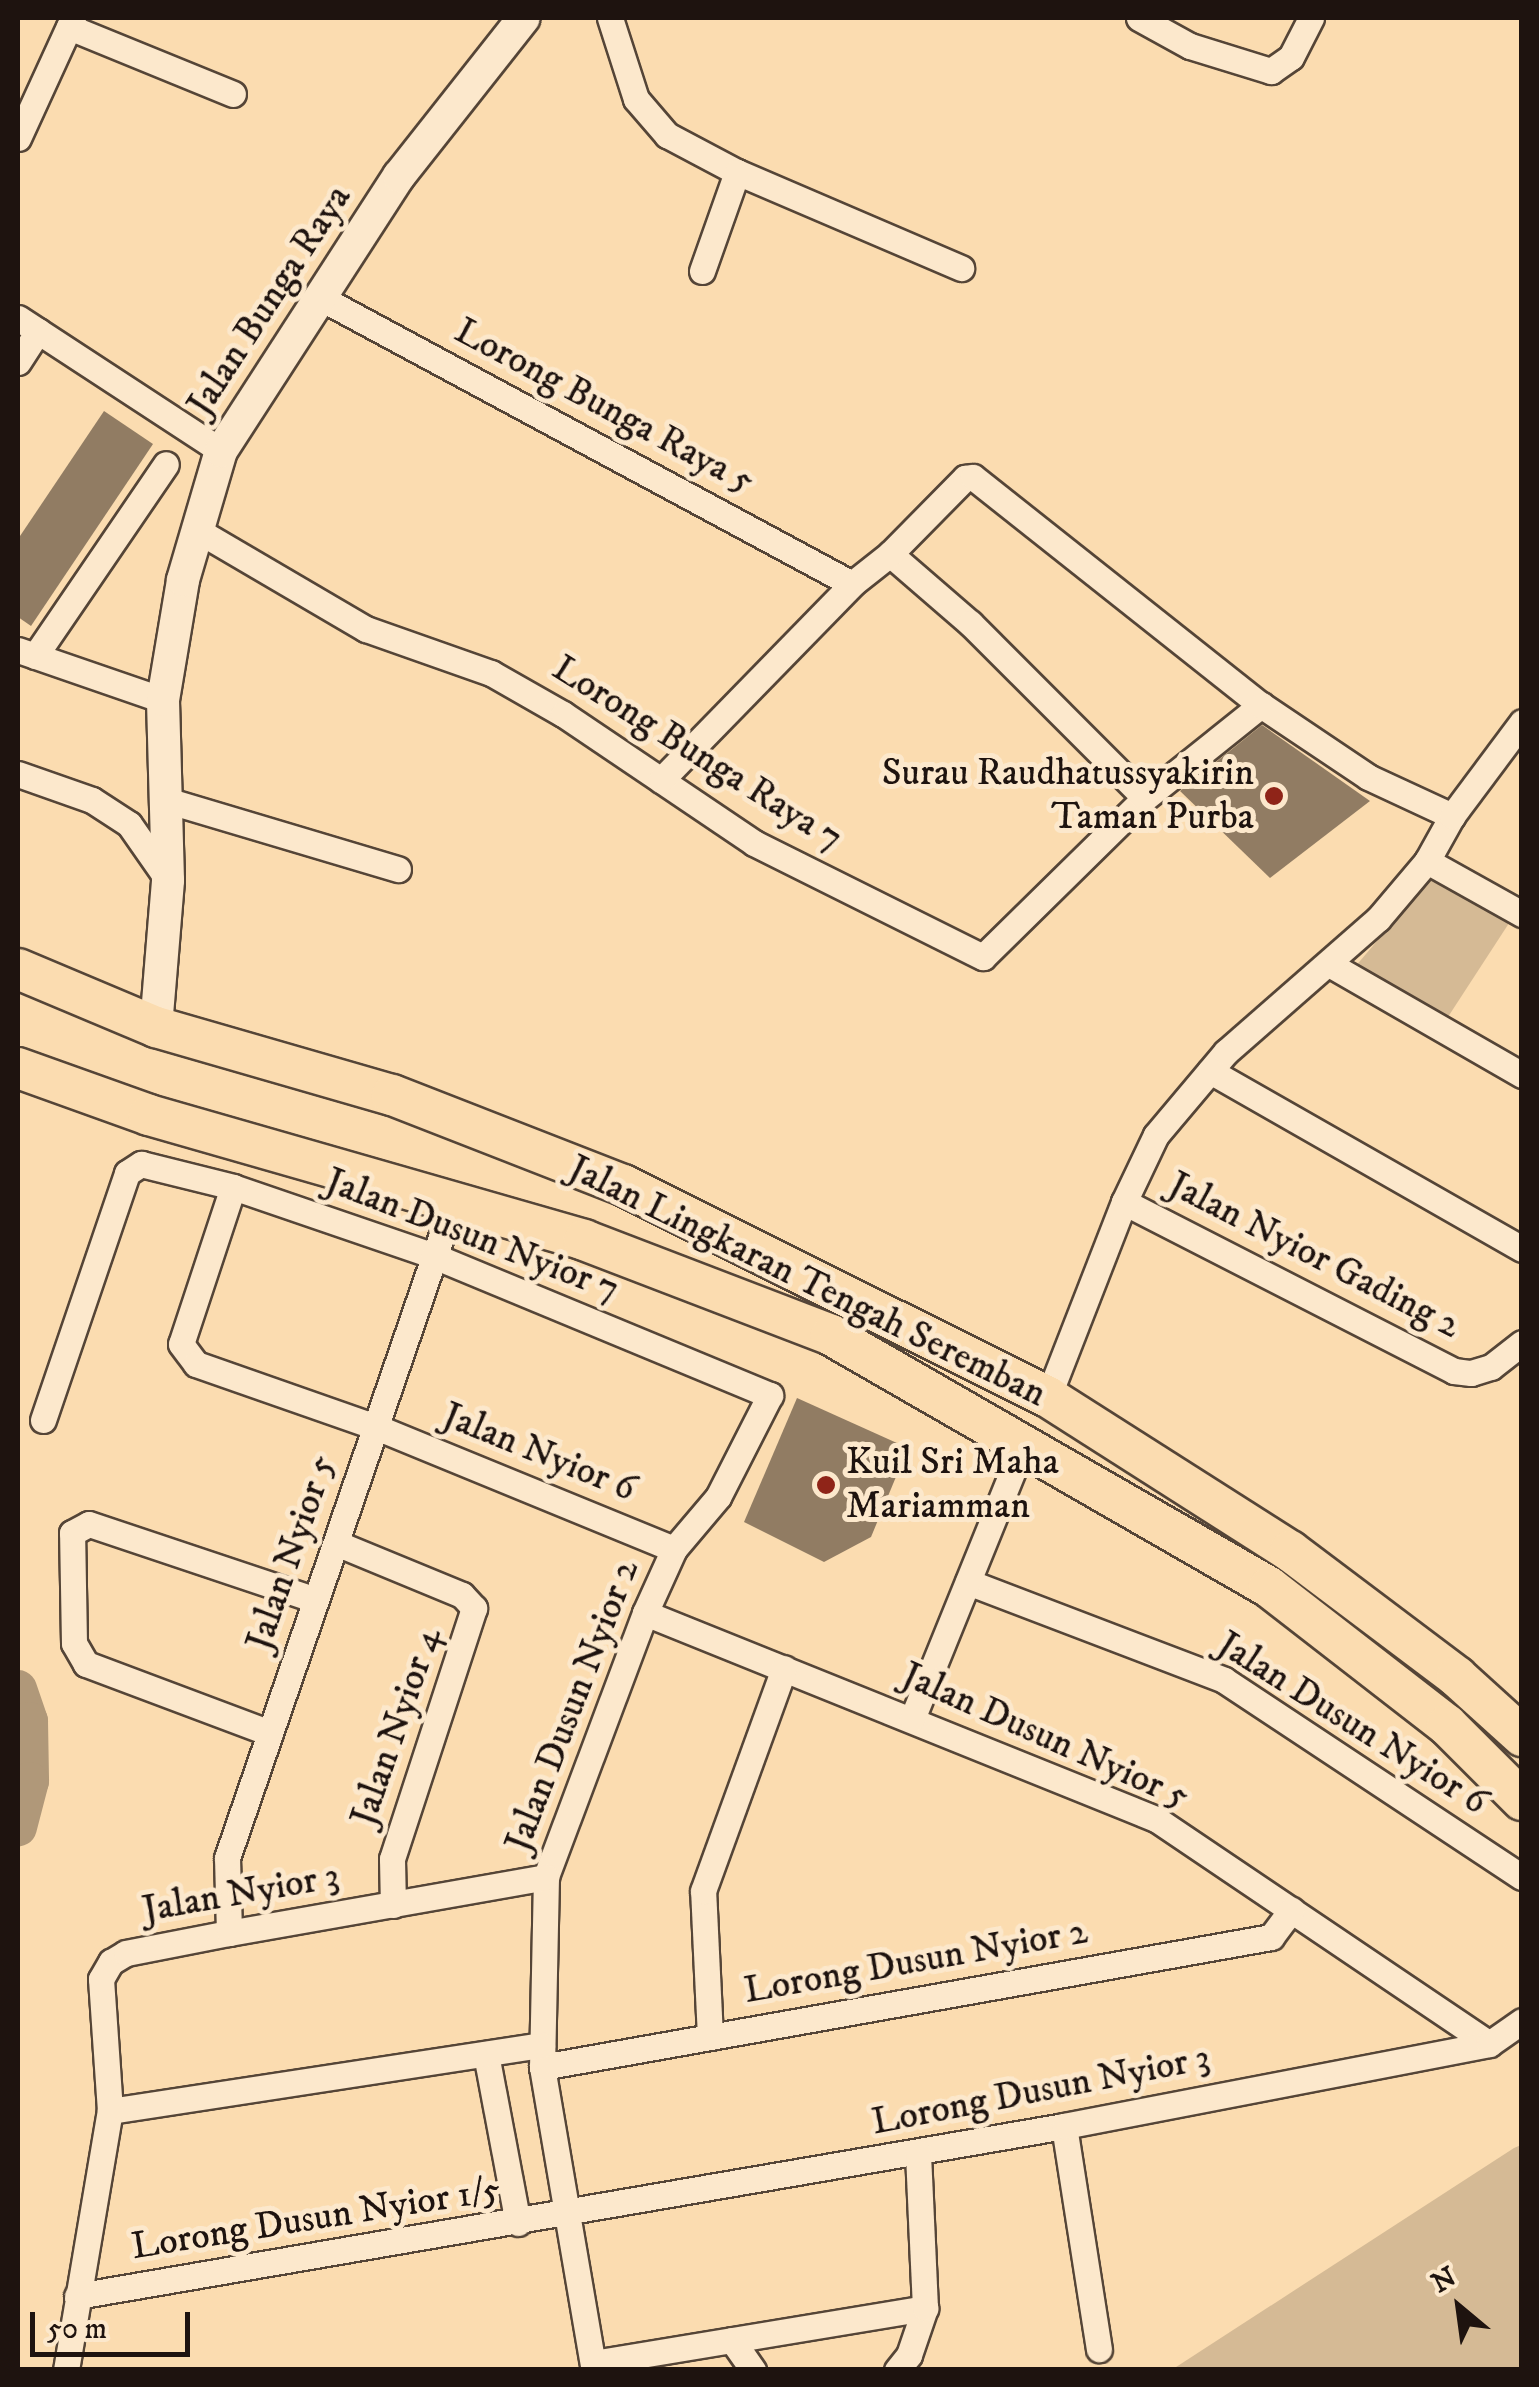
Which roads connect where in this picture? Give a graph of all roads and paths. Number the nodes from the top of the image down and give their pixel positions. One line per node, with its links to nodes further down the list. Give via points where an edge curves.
1 (524, 18): 11 (street, Jalan Bunga Raya, via 399,176)
2 (610, 18): 8 (street, via 636,99 667,135)
3 (1139, 18): 4 (street, via 1190,46 1272,71 1291,57)
4 (1310, 18)
5 (71, 22): 6 (street); 7 (street)
6 (233, 94)
7 (18, 138)
8 (737, 172): 9 (street); 10 (street)
9 (962, 268)
10 (702, 271)
11 (320, 297): 14 (street, Jalan Bunga Raya); 18 (street, Lorong Bunga Raya 5)
12 (28, 325): 13 (street); 14 (street)
13 (18, 362)
14 (220, 451): 16 (street, Jalan Bunga Raya)
15 (166, 464): 19 (street)
16 (197, 530): 20 (street, Jalan Bunga Raya); 24 (street, Lorong Bunga Raya 7, via 366,629 492,674)
17 (890, 554): 18 (street); 21 (street, via 973,476); 25 (street, via 970,622)
18 (852, 584): 24 (street)
19 (26, 653): 20 (street)
20 (163, 700): 26 (street, Jalan Bunga Raya)
21 (1261, 705): 25 (street, Lorong Bunga Raya 7); 27 (street, via 1368,777)
22 (1518, 733): 27 (street)
23 (18, 774): 30 (street, via 92,800 129,824)
24 (661, 780): 25 (street, Lorong Bunga Raya 7, via 754,843 983,957)
25 (1145, 798)
26 (166, 800): 29 (street); 30 (street, Jalan Bunga Raya)
27 (1452, 816): 28 (street)
28 (1427, 861): 31 (street); 32 (street)
29 (398, 869)
30 (168, 880): 34 (street, Jalan Bunga Raya)
31 (1522, 914)
32 (1329, 964): 36 (street); 37 (street)
33 (18, 969): 34 (main road, Jalan Lingkaran Tengah Seremban)
34 (156, 1028): 45 (main road, Jalan Lingkaran Tengah Seremban, via 392,1095 623,1185)
35 (18, 1068): 39 (main road, Jalan Lingkaran Tengah Seremban, via 149,1115)
36 (1210, 1071): 40 (street, via 1156,1136); 41 (street)
37 (1522, 1075)
38 (233, 1188): 42 (street, Jalan Dusun Nyior 7); 46 (street, Jalan Dusun Nyior 7, via 141,1164 127,1173); 47 (street, Jalan Nyior 6, via 181,1344 196,1364)
39 (453, 1202): 42 (street, Jalan Nyior 5); 48 (main road, Jalan Lingkaran Tengah Seremban, via 584,1240 831,1335)
40 (1124, 1202): 43 (street, Jalan Nyior Gading 2, via 1454,1371 1491,1368); 45 (street)
41 (1522, 1249)
42 (434, 1256): 44 (street, Jalan Dusun Nyior 7); 47 (street, Jalan Nyior 5)
43 (1522, 1343)
44 (770, 1395): 50 (street, Jalan Dusun Nyior 2, via 718,1498)
45 (1048, 1397): 57 (main road, Jalan Lingkaran Tengah Seremban, via 1290,1552 1457,1677)
46 (43, 1420)
47 (376, 1427): 49 (street, Jalan Nyior 5); 50 (street, Jalan Nyior 6)
48 (1024, 1446): 51 (street); 58 (main road, Jalan Lingkaran Tengah Seremban, via 1269,1587 1446,1724)
49 (336, 1542): 52 (street, Jalan Nyior 5); 61 (street, Jalan Nyior 4, via 462,1595 474,1608 392,1858)
50 (674, 1549): 53 (street, Jalan Dusun Nyior 2)
51 (968, 1582): 55 (street); 59 (street, Jalan Dusun Nyior 6, via 1224,1680)
52 (316, 1600): 56 (street, Jalan Nyior 5); 56 (street, via 89,1524 78,1527 70,1541 74,1644 86,1664)
53 (645, 1613): 54 (street, Jalan Dusun Nyior 5); 60 (street, Jalan Dusun Nyior 2)
54 (784, 1668): 55 (street, Jalan Dusun Nyior 5); 65 (street, via 703,1891)
55 (912, 1719): 62 (street, Jalan Dusun Nyior 5, via 1156,1819)
56 (270, 1734): 63 (street, Jalan Nyior 5, via 228,1858)
57 (1522, 1736)
58 (1522, 1800)
59 (1522, 1876)
60 (546, 1877): 61 (street, Jalan Nyior 3); 68 (street, Jalan Dusun Nyior 2)
61 (394, 1905): 63 (street, Jalan Nyior 3)
62 (1291, 1910): 65 (street, Lorong Dusun Nyior 2, via 1271,1937); 66 (street, Jalan Dusun Nyior 5)
63 (229, 1933): 69 (street, Jalan Nyior 3, via 126,1953 111,1962 101,1979)
64 (1522, 2021): 66 (street, Lorong Dusun Nyior 3)
65 (710, 2037): 68 (street, Lorong Dusun Nyior 2)
66 (1489, 2044): 70 (street, Lorong Dusun Nyior 3)
67 (486, 2054): 68 (street, Lorong Dusun Nyior 2); 69 (street, Lorong Dusun Nyior 2); 73 (street)
68 (542, 2056): 72 (street, Jalan Dusun Nyior 2)
69 (110, 2111): 74 (street)
70 (1064, 2126): 71 (street, Lorong Dusun Nyior 3); 77 (street)
71 (918, 2152): 72 (street, Lorong Dusun Nyior 3); 75 (street)
72 (566, 2215): 73 (street, Lorong Dusun Nyior 1/5); 78 (street, Jalan Dusun Nyior 2)
73 (518, 2223): 74 (street, Lorong Dusun Nyior 1/5)
74 (77, 2296): 79 (street)
75 (925, 2308): 76 (street); 81 (street, via 910,2355)
76 (732, 2340): 78 (street); 80 (street)
77 (1099, 2349)
78 (593, 2366)
79 (66, 2370)
80 (754, 2370)
81 (898, 2370)

